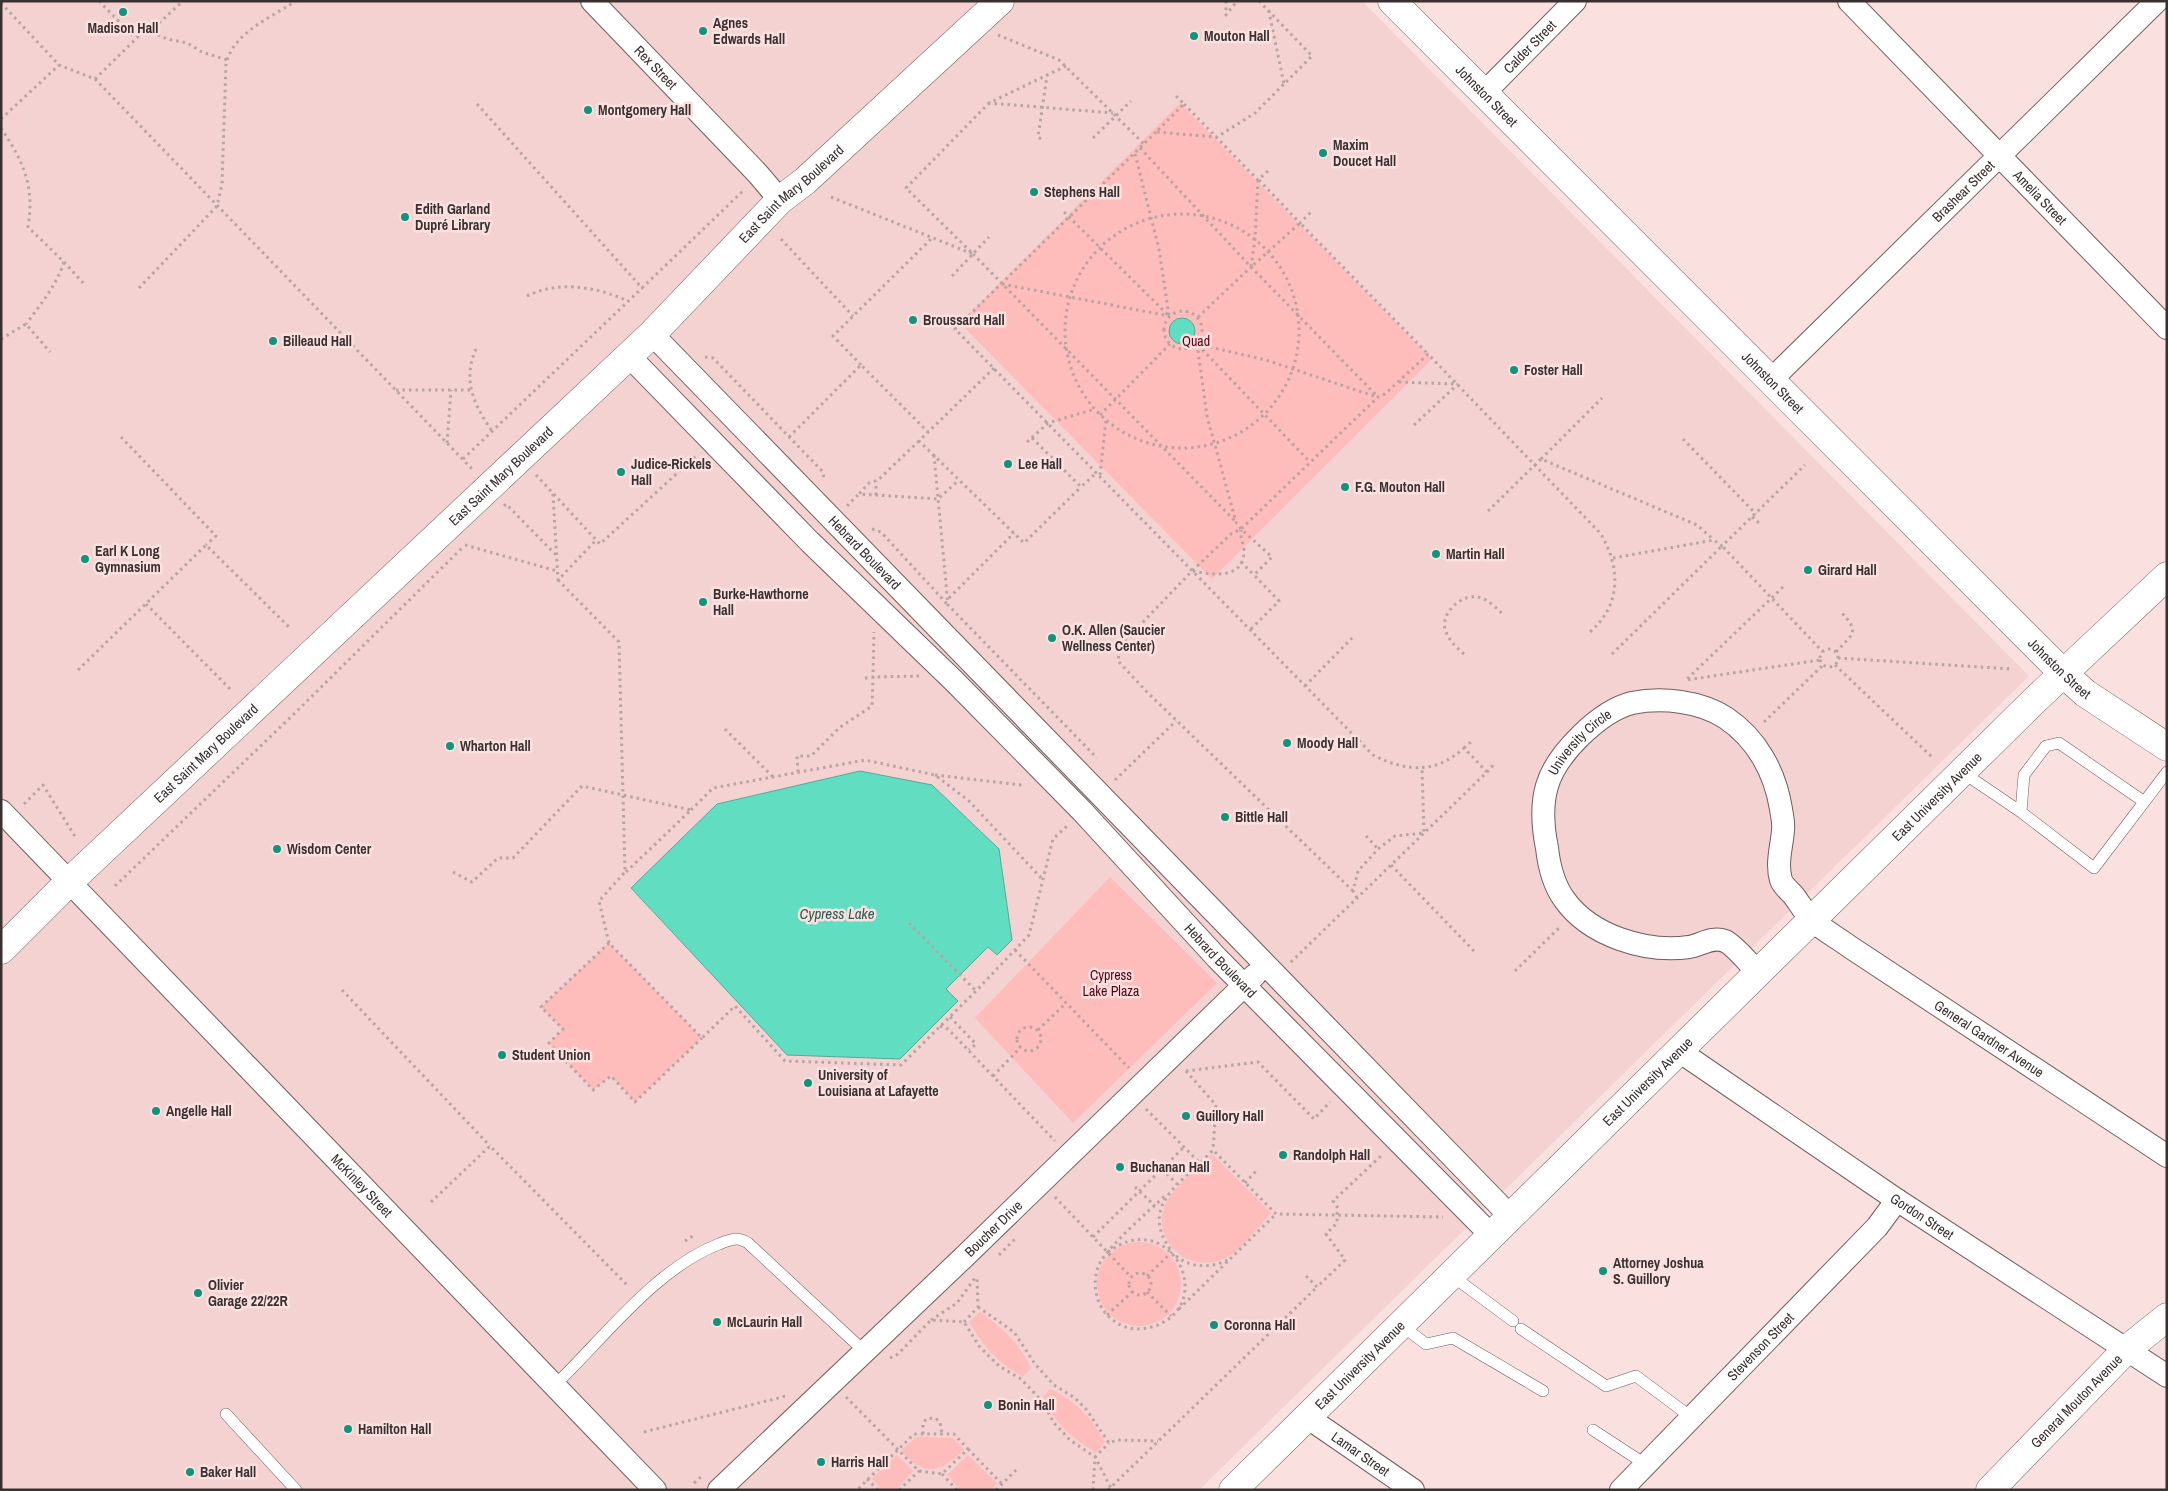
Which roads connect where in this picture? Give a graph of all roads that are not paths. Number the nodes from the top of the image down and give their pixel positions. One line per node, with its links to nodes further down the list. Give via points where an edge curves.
1 (592, 1): 9 (street, Rex Street)
2 (1392, 1): 7 (main road, Johnston Street)
3 (1575, 1): 7 (street, Calder Street)
4 (1850, 1): 8 (street, Amelia Street)
5 (2156, 1): 8 (street, Brashear Street)
6 (992, 4): 9 (main road, East Saint Mary Boulevard, via 805,181)
7 (1484, 93): 13 (main road, Johnston Street)
8 (1999, 156): 10 (street, Amelia Street); 13 (street, Brashear Street)
9 (780, 200): 11 (main road, East Saint Mary Boulevard)
10 (2167, 328)
11 (652, 334): 12 (main road, East Saint Mary Boulevard); 14 (street, Hebrard Boulevard)
12 (629, 356): 15 (street, Hebrard Boulevard); 26 (main road, East Saint Mary Boulevard, via 494,499)
13 (1770, 381): 18 (main road, Johnston Street)
14 (755, 440): 15 (street); 17 (street, Hebrard Boulevard)
15 (732, 462): 19 (street, Hebrard Boulevard)
16 (2167, 576): 18 (main road, East University Avenue)
17 (973, 664): 19 (street); 29 (street, Hebrard Boulevard)
18 (2063, 673): 20 (main road, Johnston Street, via 2085,694); 21 (main road, East University Avenue)
19 (954, 681): 31 (street, Hebrard Boulevard, via 1082,811)
20 (2167, 747)
21 (1962, 772): 25 (lane); 27 (main road, East University Avenue)
22 (2167, 772): 23 (lane)
23 (2143, 801): 25 (lane, via 2094,868); 25 (lane, via 2059,743 2046,746 2024,775)
24 (1, 811): 26 (street, McKinley Street)
25 (2021, 812)
26 (70, 881): 28 (main road, East Saint Mary Boulevard); 45 (street, McKinley Street)
27 (1812, 920): 30 (main road, East University Avenue); 30 (street, University Circle, via 1782,882 1779,864 1784,827 1778,793 1766,762 1748,737 1725,718 1697,704 1665,700 1631,703 1602,718 1577,737 1547,786 1543,822 1550,868 1564,899 1588,924 1640,945 1690,947 1712,939 1726,941); 35 (street, General Gardner Avenue)
28 (1, 950)
29 (1270, 972): 31 (street, Boucher Drive); 33 (street, Hebrard Boulevard)
30 (1758, 973): 32 (main road, East University Avenue)
31 (1244, 985): 34 (street, Hebrard Boulevard); 43 (street, Boucher Drive)
32 (1679, 1051): 36 (street, Gordon Street); 37 (main road, East University Avenue)
33 (1408, 1112): 34 (street); 37 (street, Hebrard Boulevard)
34 (1386, 1142): 38 (street, Hebrard Boulevard)
35 (2167, 1156)
36 (1897, 1200): 42 (street, Gordon Street); 49 (street, Stevenson Street, via 1878,1227)
37 (1511, 1217): 38 (main road, East University Avenue)
38 (1492, 1236): 39 (main road, East University Avenue)
39 (1451, 1275): 41 (main road, East University Avenue); 49 (lane, via 1606,1386 1636,1376)
40 (2167, 1317): 42 (main road, General Mouton Avenue)
41 (1401, 1325): 46 (lane, via 1426,1344 1453,1338); 48 (main road, East University Avenue)
42 (2127, 1349): 44 (street, Gordon Street); 58 (main road, General Mouton Avenue)
43 (873, 1356): 45 (lane, via 748,1243 738,1239 705,1250 676,1268); 54 (street, Boucher Drive, via 831,1382)
44 (2167, 1376)
45 (555, 1385): 52 (street, McKinley Street)
46 (1543, 1391)
47 (226, 1414): 53 (lane)
48 (1307, 1417): 55 (main road, East University Avenue); 56 (street, Lamar Street)
49 (1691, 1417): 51 (street, Stevenson Street)
50 (1593, 1430): 51 (lane)
51 (1646, 1464): 57 (street, Stevenson Street)
52 (644, 1486)
53 (296, 1490)
54 (718, 1490)
55 (1233, 1490)
56 (1413, 1490)
57 (1621, 1490)
58 (1990, 1490)

